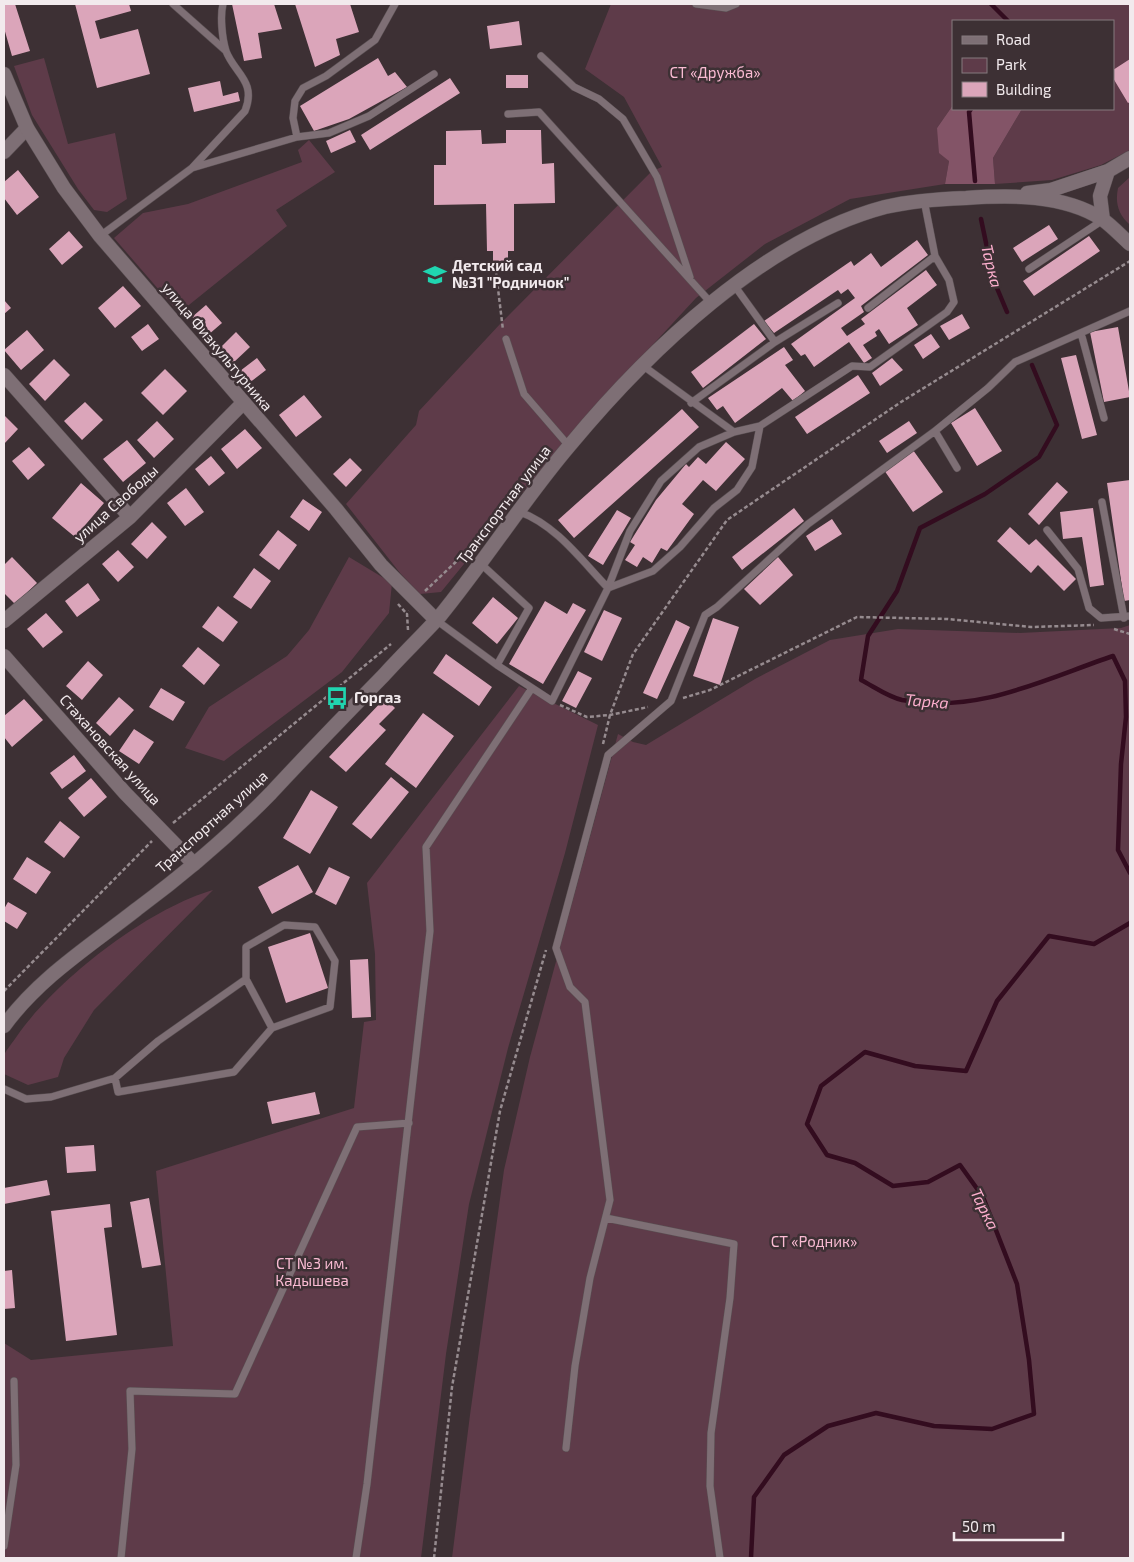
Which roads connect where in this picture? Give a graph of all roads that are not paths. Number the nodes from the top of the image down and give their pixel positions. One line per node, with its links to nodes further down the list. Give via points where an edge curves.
1 (172, 4): 6 (lane)
2 (223, 4): 6 (lane)
3 (395, 4): 12 (lane, via 376,40 326,76 303,88 295,101 293,118)
4 (696, 4): 5 (lane, via 726,8)
5 (736, 4)
6 (226, 51): 15 (lane, via 243,76 249,100 244,111)
7 (541, 56): 24 (lane, via 574,87 599,99 624,120 657,177)
8 (4, 74): 11 (street, улица Физкультурника)
9 (434, 74): 12 (lane, via 369,116 329,133)
10 (508, 114): 24 (lane, via 539,112)
11 (27, 128): 13 (street); 20 (street, улица Физкультурника, via 64,188)
12 (297, 137): 15 (lane)
13 (4, 152)
14 (1130, 158): 16 (street)
15 (192, 168): 20 (lane)
16 (1108, 171): 17 (street, via 1051,190); 19 (street, via 1100,196)
17 (1005, 195): 18 (street, Транспортная улица); 19 (street, Транспортная улица, via 1078,207)
18 (924, 200): 22 (lane); 25 (street, Транспортная улица, via 885,207 821,231)
19 (1103, 220): 21 (street, Транспортная улица); 23 (lane)
20 (100, 236): 36 (street, улица Физкультурника)
21 (1130, 244)
22 (935, 256): 28 (lane); 38 (lane, via 949,280 954,302 948,312 870,367 852,366)
23 (1029, 269)
24 (691, 280): 27 (lane)
25 (734, 286): 27 (street, Транспортная улица); 32 (lane)
26 (838, 303): 32 (lane)
27 (712, 304): 33 (street, Транспортная улица)
28 (868, 308)
29 (1130, 314): 30 (lane)
30 (1081, 333): 37 (lane); 39 (lane, via 1015,362)
31 (506, 340): 41 (lane, via 524,394)
32 (776, 342): 35 (lane)
33 (642, 365): 35 (lane); 41 (street, Транспортная улица)
34 (4, 375): 45 (street)
35 (691, 403): 40 (lane)
36 (243, 404): 45 (street, улица Свободы); 50 (street, улица Физкультурника, via 381,565)
37 (1104, 418)
38 (760, 426): 40 (lane); 48 (lane, via 752,467 737,490 714,508 680,547 653,571)
39 (934, 431): 42 (lane); 63 (lane, via 808,524 717,607 705,614 671,701 608,755 556,948 570,987 585,1002 610,1200)
40 (734, 432): 48 (lane, via 699,447 661,481 630,531)
41 (568, 446): 44 (street, Транспортная улица)
42 (957, 468)
43 (1102, 502): 49 (lane)
44 (520, 512): 47 (street, Транспортная улица); 48 (lane, via 535,518 555,534)
45 (130, 517): 51 (street, улица Свободы)
46 (1047, 530): 49 (lane, via 1078,569 1089,608 1101,618)
47 (481, 564): 50 (street, Транспортная улица); 53 (lane, via 529,608)
48 (608, 588): 54 (lane, via 552,701)
49 (1127, 617)
50 (436, 620): 53 (lane); 55 (street, Транспортная улица, via 253,811)
51 (4, 621)
52 (4, 656): 55 (street, Стахановская улица, via 125,793)
53 (497, 665): 54 (lane)
54 (532, 688): 62 (lane, via 426,847 430,931)
55 (194, 864): 57 (street, Транспортная улица, via 50,975)
56 (246, 979): 59 (lane); 59 (lane, via 246,947 284,925 315,927 335,962 330,1007); 60 (lane, via 158,1042)
57 (8, 1015): 58 (street, Транспортная улица)
58 (4, 1026)
59 (272, 1028): 60 (lane, via 234,1072 118,1092)
60 (115, 1078): 61 (lane, via 51,1097 26,1099)
61 (4, 1089)
62 (409, 1123): 67 (lane, via 357,1128 235,1394 130,1391 132,1449); 68 (lane)
63 (606, 1218): 65 (lane, via 590,1278 575,1366); 69 (lane, via 734,1244 730,1298 711,1432 710,1486)
64 (14, 1381): 66 (lane, via 16,1465)
65 (566, 1448)
66 (4, 1546)
67 (121, 1558)
68 (356, 1558)
69 (720, 1558)

